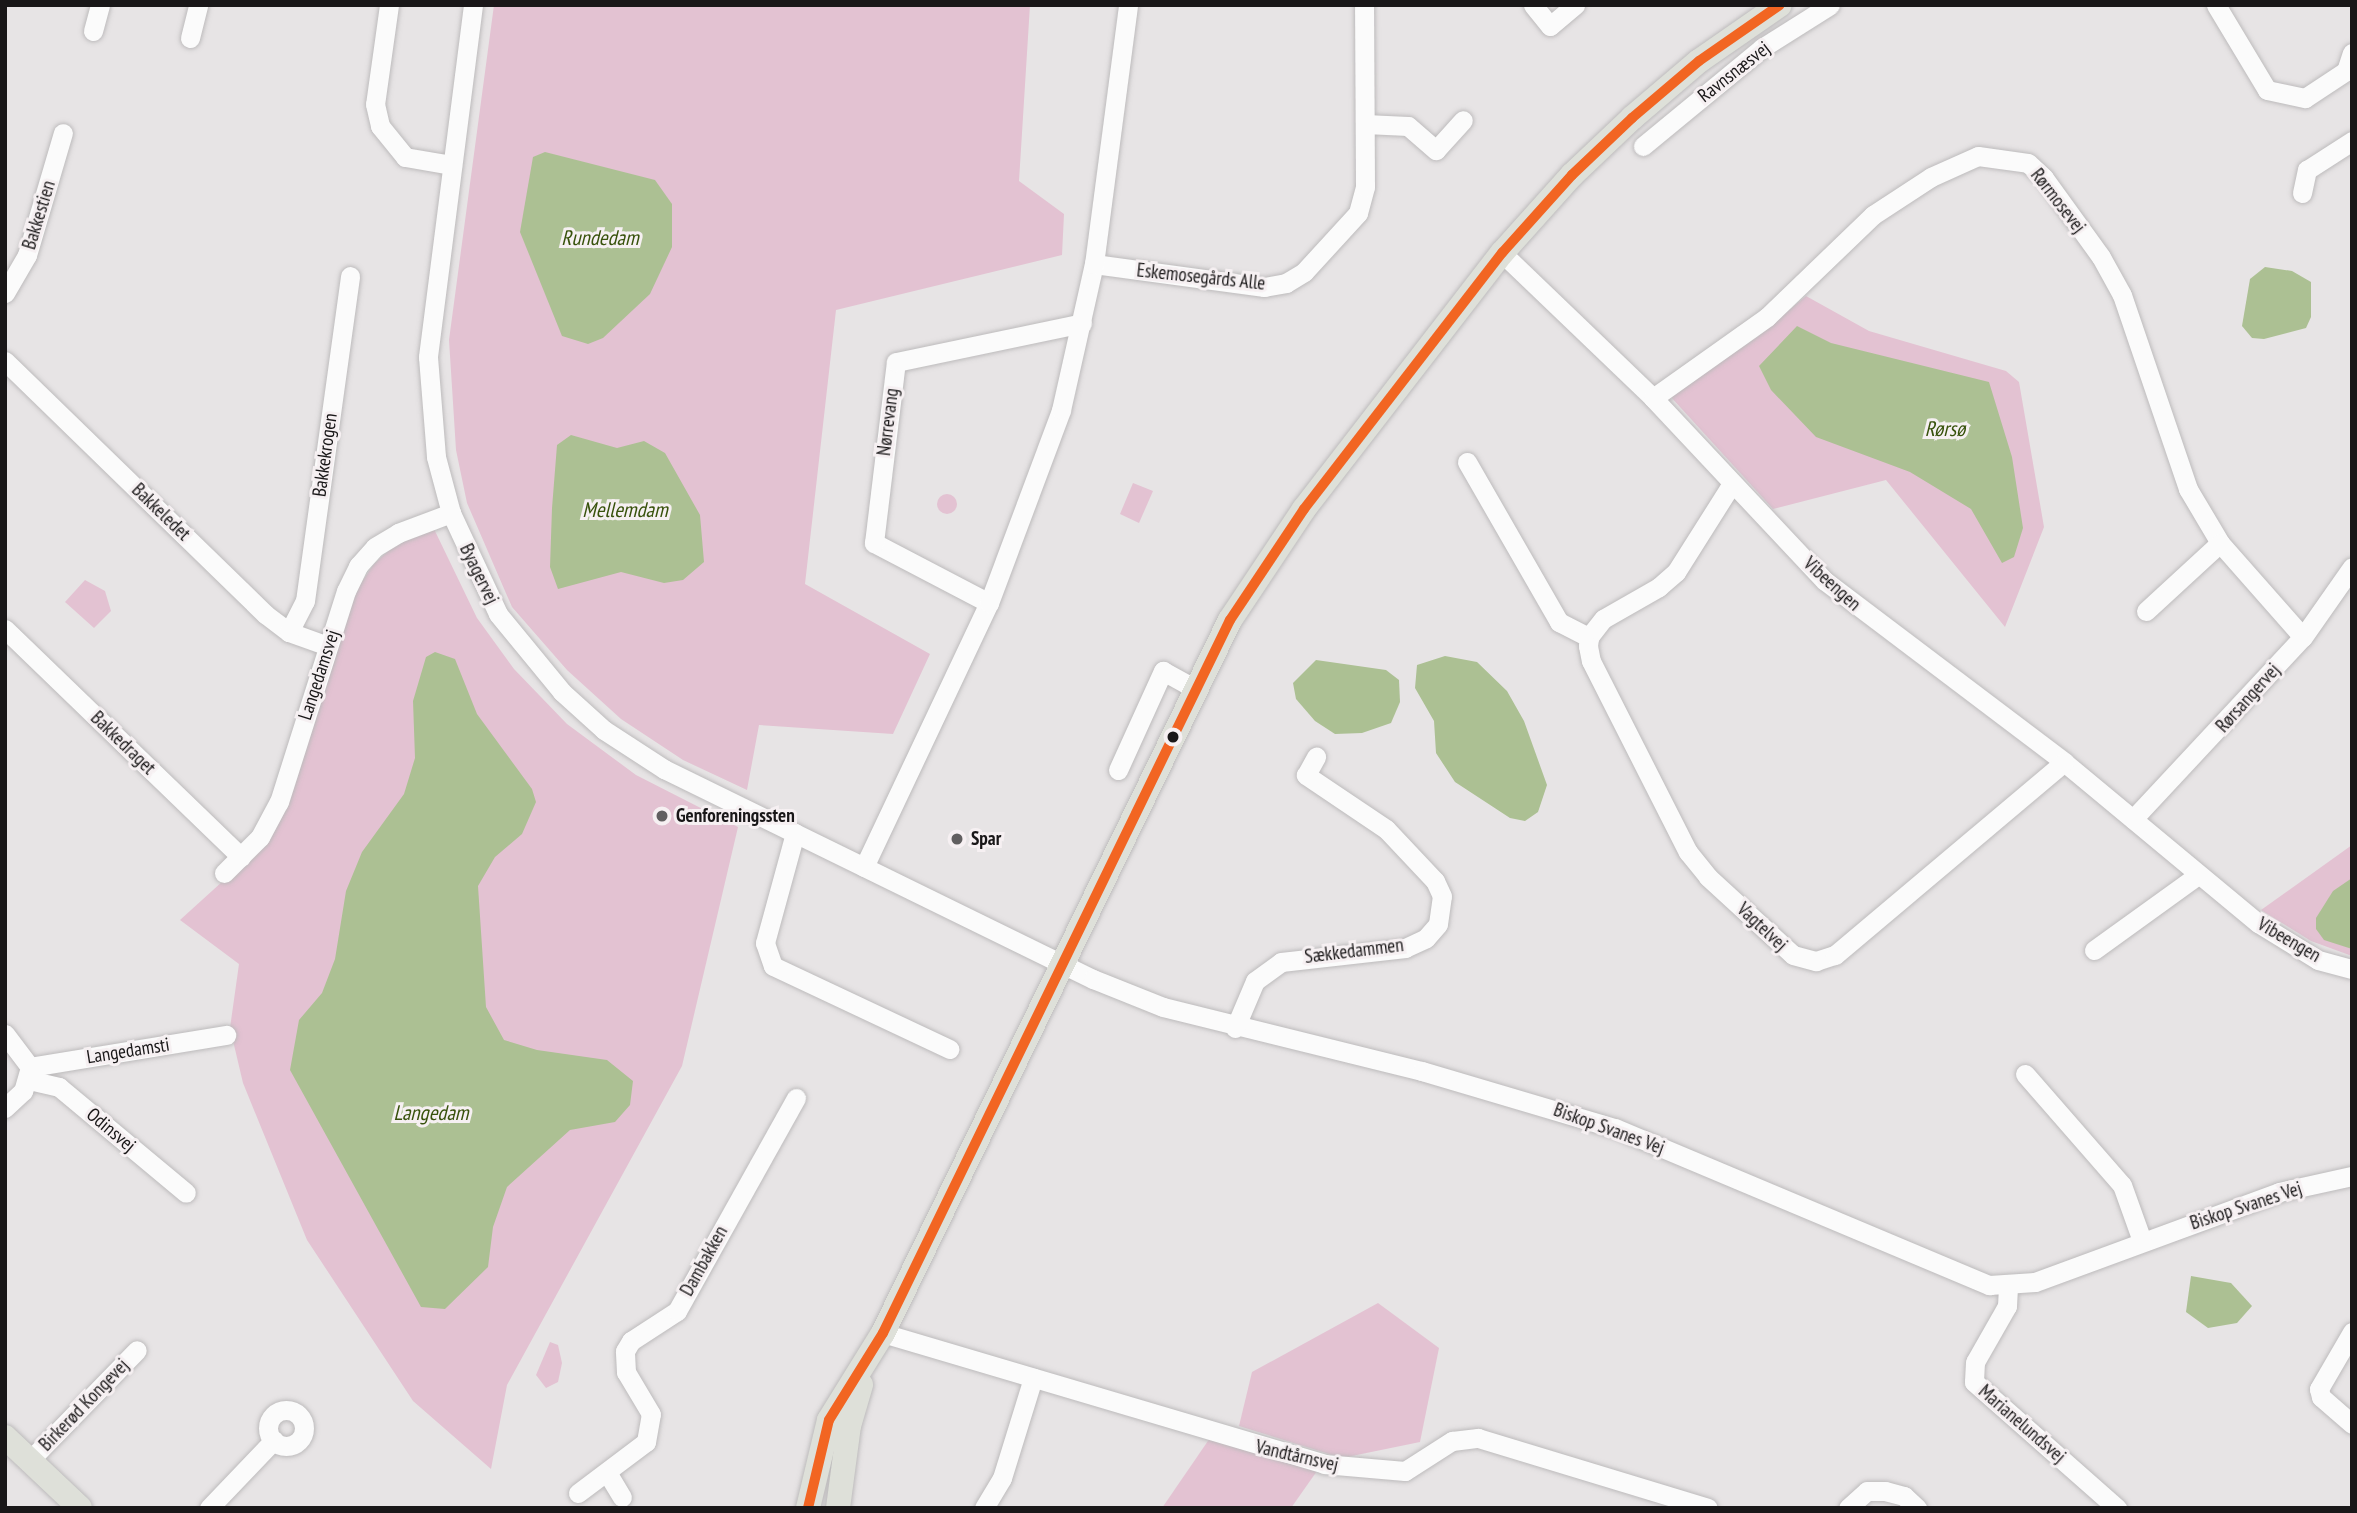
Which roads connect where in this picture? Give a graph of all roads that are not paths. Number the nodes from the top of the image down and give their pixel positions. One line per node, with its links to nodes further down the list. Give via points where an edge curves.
1 (100, 5): 12 (street)
2 (198, 5): 13 (street)
3 (389, 5): 20 (street, via 376,104 380,126 405,156)
4 (473, 5): 20 (street, Byagervej)
5 (1128, 5): 23 (street)
6 (1364, 5): 16 (street, Eskemosegårds Alle)
7 (1533, 5): 8 (street, via 1550,26)
8 (1575, 5)
9 (1780, 5): 22 (main road, Ravnsnæsvej, via 1699,61 1632,118 1572,175)
10 (1830, 5): 19 (street, Ravnsnæsvej, via 1762,48)
11 (2216, 5): 14 (street, via 2267,90 2305,98 2346,71)
12 (93, 31)
13 (190, 38)
14 (2352, 52)
15 (1462, 120): 16 (street, via 1436,150 1408,126)
16 (1365, 124): 23 (street, Eskemosegårds Alle, via 1365,187 1358,213 1304,272 1286,283 1264,287)
17 (63, 133): 25 (street, Bakkestien, via 27,256)
18 (2352, 141): 21 (street, via 2307,170)
19 (1643, 146)
20 (452, 165): 31 (street, Byagervej, via 428,357 436,457)
21 (2302, 193)
22 (1502, 253): 28 (street, Vibeengen); 41 (main road, Ravnsnæsvej, via 1304,509 1230,620)
23 (1094, 264): 26 (street)
24 (349, 275): 37 (street, Bakkekrogen, via 305,601)
25 (5, 293)
26 (1082, 323): 34 (street, via 1061,410); 34 (street, Nørrevang, via 896,362 874,543)
27 (5, 361): 37 (street, Bakkeledet, via 265,614)
28 (1653, 398): 30 (street, Vibeengen); 32 (street, Rørmosevej, via 1767,317 1873,215 1931,177 1978,156 2012,157 2028,163 2044,178 2122,295 2188,489)
29 (1467, 463): 38 (street, via 1559,622)
30 (1731, 485): 38 (street, via 1676,572 1659,587 1602,619); 43 (street, Vibeengen, via 1825,581)
31 (451, 513): 40 (street, Langedamsvej, via 375,547 346,591); 46 (street, Byagervej, via 498,614 562,692 604,730 664,769)
32 (2220, 543): 35 (street); 39 (street, Rørmosevej)
33 (2352, 567): 39 (street, Rørsangervej)
34 (989, 603): 48 (street)
35 (2146, 611)
36 (5, 629): 47 (street, Bakkedraget)
37 (289, 632): 40 (street, Bakkeledet)
38 (1588, 637): 43 (street, Vagtelvej, via 1591,661 1688,852 1793,955 1807,960 1835,956)
39 (2303, 637): 45 (street, Rørsangervej)
40 (328, 646): 47 (street, Langedamsvej, via 279,802 260,837)
41 (1196, 689): 44 (street, via 1163,671); 52 (main road, Ravnsnæsvej)
42 (1316, 757): 54 (street, Sækkedammen, via 1306,775 1386,829 1429,872 1442,896 1438,924 1426,938 1405,948 1281,962 1255,981)
43 (2064, 762): 45 (street, Vibeengen)
44 (1118, 770)
45 (2133, 819): 50 (street, Vibeengen)
46 (795, 832): 48 (street, Byagervej); 57 (street, via 765,943 773,966)
47 (241, 857): 49 (street, Langedamsvej)
48 (864, 867): 52 (street, Byagervej)
49 (224, 873)
50 (2198, 874): 51 (street); 53 (street, Vibeengen, via 2289,945 2318,960)
51 (2094, 950)
52 (1064, 964): 54 (street, Biskop Svanes Vej, via 1163,1007); 67 (main road, Ravnsnæsvej)
53 (2352, 969)
54 (1235, 1028): 65 (street, Biskop Svanes Vej, via 1422,1071 1615,1128 1989,1284)
55 (5, 1034): 58 (street)
56 (226, 1035): 58 (street, Langedamsti)
57 (949, 1049)
58 (29, 1073): 61 (street); 63 (street, Odinsvej, via 59,1087)
59 (2025, 1074): 64 (street, via 2122,1185)
60 (796, 1098): 75 (street, Dambakken, via 677,1311 631,1341 625,1351 626,1372 646,1401 651,1429 636,1453)
61 (5, 1108)
62 (2352, 1176): 64 (street, Biskop Svanes Vej, via 2279,1192)
63 (186, 1192)
64 (2142, 1241): 65 (street, Biskop Svanes Vej, via 2035,1282)
65 (2008, 1287): 86 (street, Marianelundsvej, via 2007,1307 1975,1362 1974,1382)
66 (2352, 1332): 71 (street, via 2319,1388 2321,1397)
67 (883, 1333): 69 (main road, Ravnsnæsvej); 70 (street, Vandtårnsvej)
68 (137, 1350): 74 (street, Birkerød Kongevej)
69 (869, 1357): 80 (main road, Ravnsnæsvej, via 830,1420); 81 (main road, Ravnsnæsvej, via 849,1426)
70 (1033, 1378): 82 (street, via 1002,1478); 83 (street, Vandtårnsvej, via 1324,1464 1405,1471 1452,1441 1478,1438)
71 (2352, 1424)
72 (5, 1437): 74 (main road, Birkerød Kongevej)
73 (274, 1440): 79 (street)
74 (30, 1460): 78 (main road, Birkerød Kongevej)
75 (608, 1474): 76 (street, Dambakken); 77 (street)
76 (578, 1493)
77 (622, 1497)
78 (80, 1508)
79 (209, 1508)
80 (808, 1508)
81 (838, 1508)
82 (984, 1508)
83 (1707, 1508)
84 (1848, 1508): 85 (street, via 1867,1491 1885,1491 1904,1496)
85 (1917, 1508)
86 (2117, 1508)

